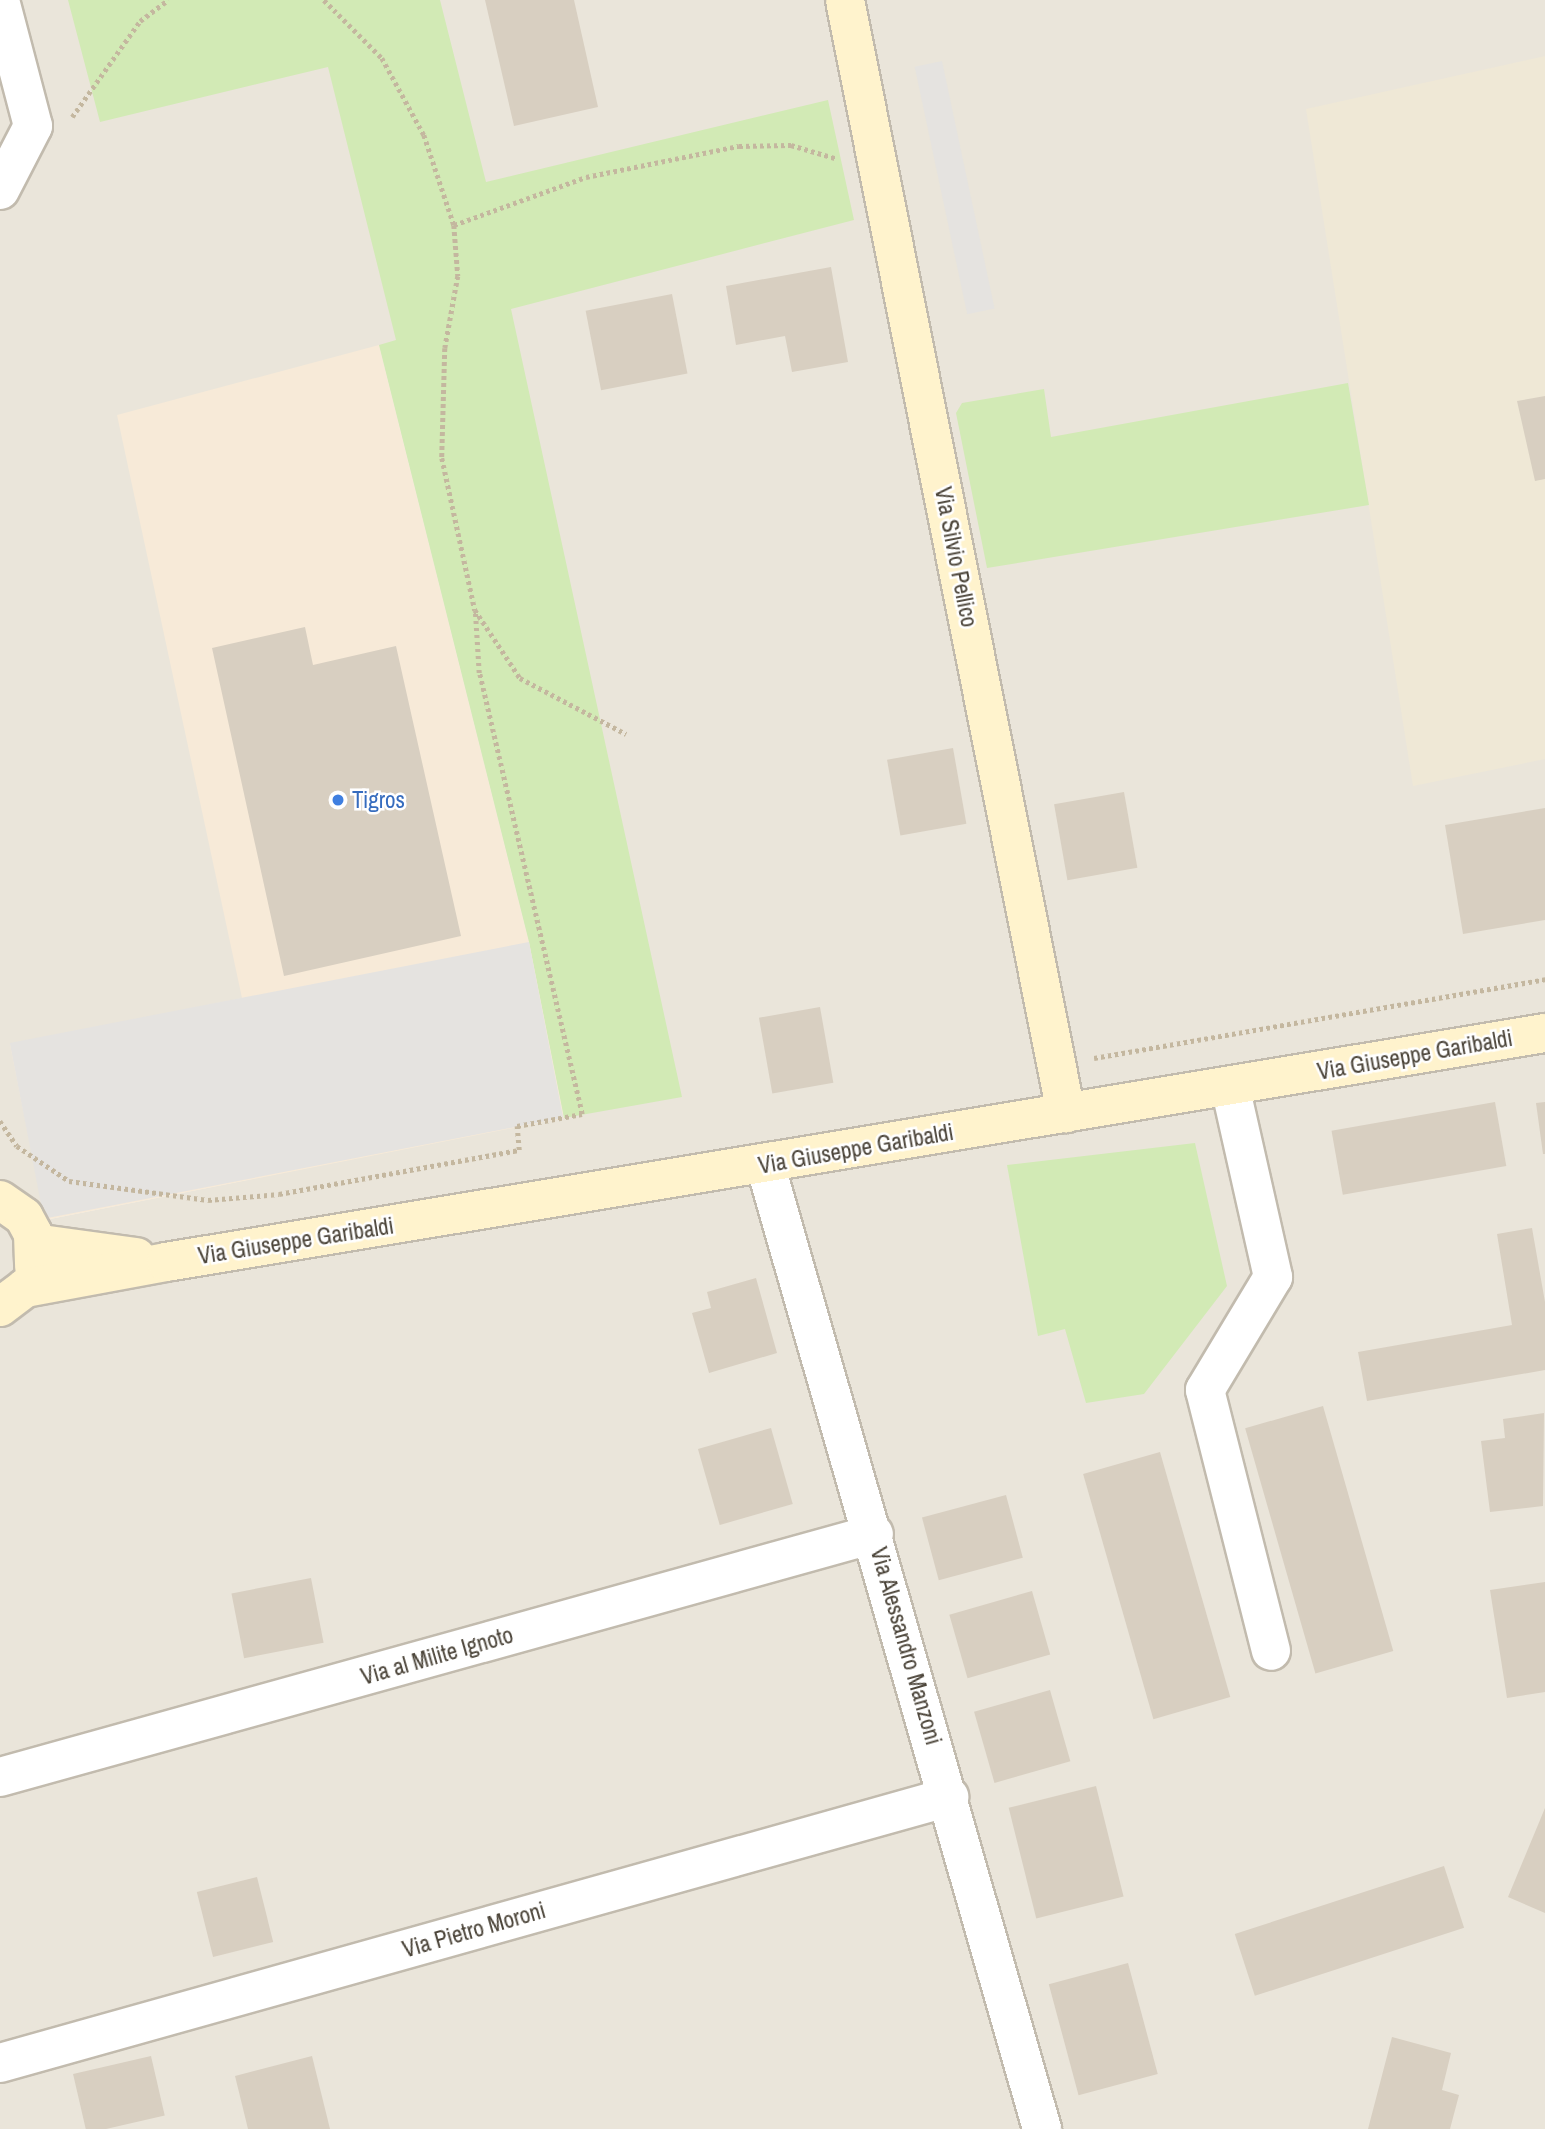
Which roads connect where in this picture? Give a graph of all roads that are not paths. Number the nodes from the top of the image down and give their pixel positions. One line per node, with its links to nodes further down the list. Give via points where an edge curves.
1 (0, 0): 3 (street, via 33,126 25,153)
2 (845, 0): 6 (street, Via Silvio Pellico)
3 (0, 190)
4 (1545, 1033): 5 (street, Via Giuseppe Garibaldi)
5 (1230, 1086): 6 (street, Via Giuseppe Garibaldi); 13 (street, via 1273,1277 1205,1390)
6 (1066, 1113): 7 (street, Via Giuseppe Garibaldi)
7 (765, 1164): 10 (street, Via Giuseppe Garibaldi); 12 (street, Via Alessandro Manzoni)
8 (0, 1200): 9 (street, via 24,1217)
9 (34, 1243): 10 (street, Via Giuseppe Garibaldi); 11 (street, via 34,1271)
10 (166, 1262): 11 (street, Via Giuseppe Garibaldi)
11 (13, 1298)
12 (874, 1534): 14 (street, Via al Milite Ignoto); 15 (street, Via Alessandro Manzoni)
13 (1271, 1651)
14 (0, 1777)
15 (949, 1797): 16 (street, Via Pietro Moroni); 17 (street, Via Alessandro Manzoni)
16 (0, 2063)
17 (1042, 2129)

